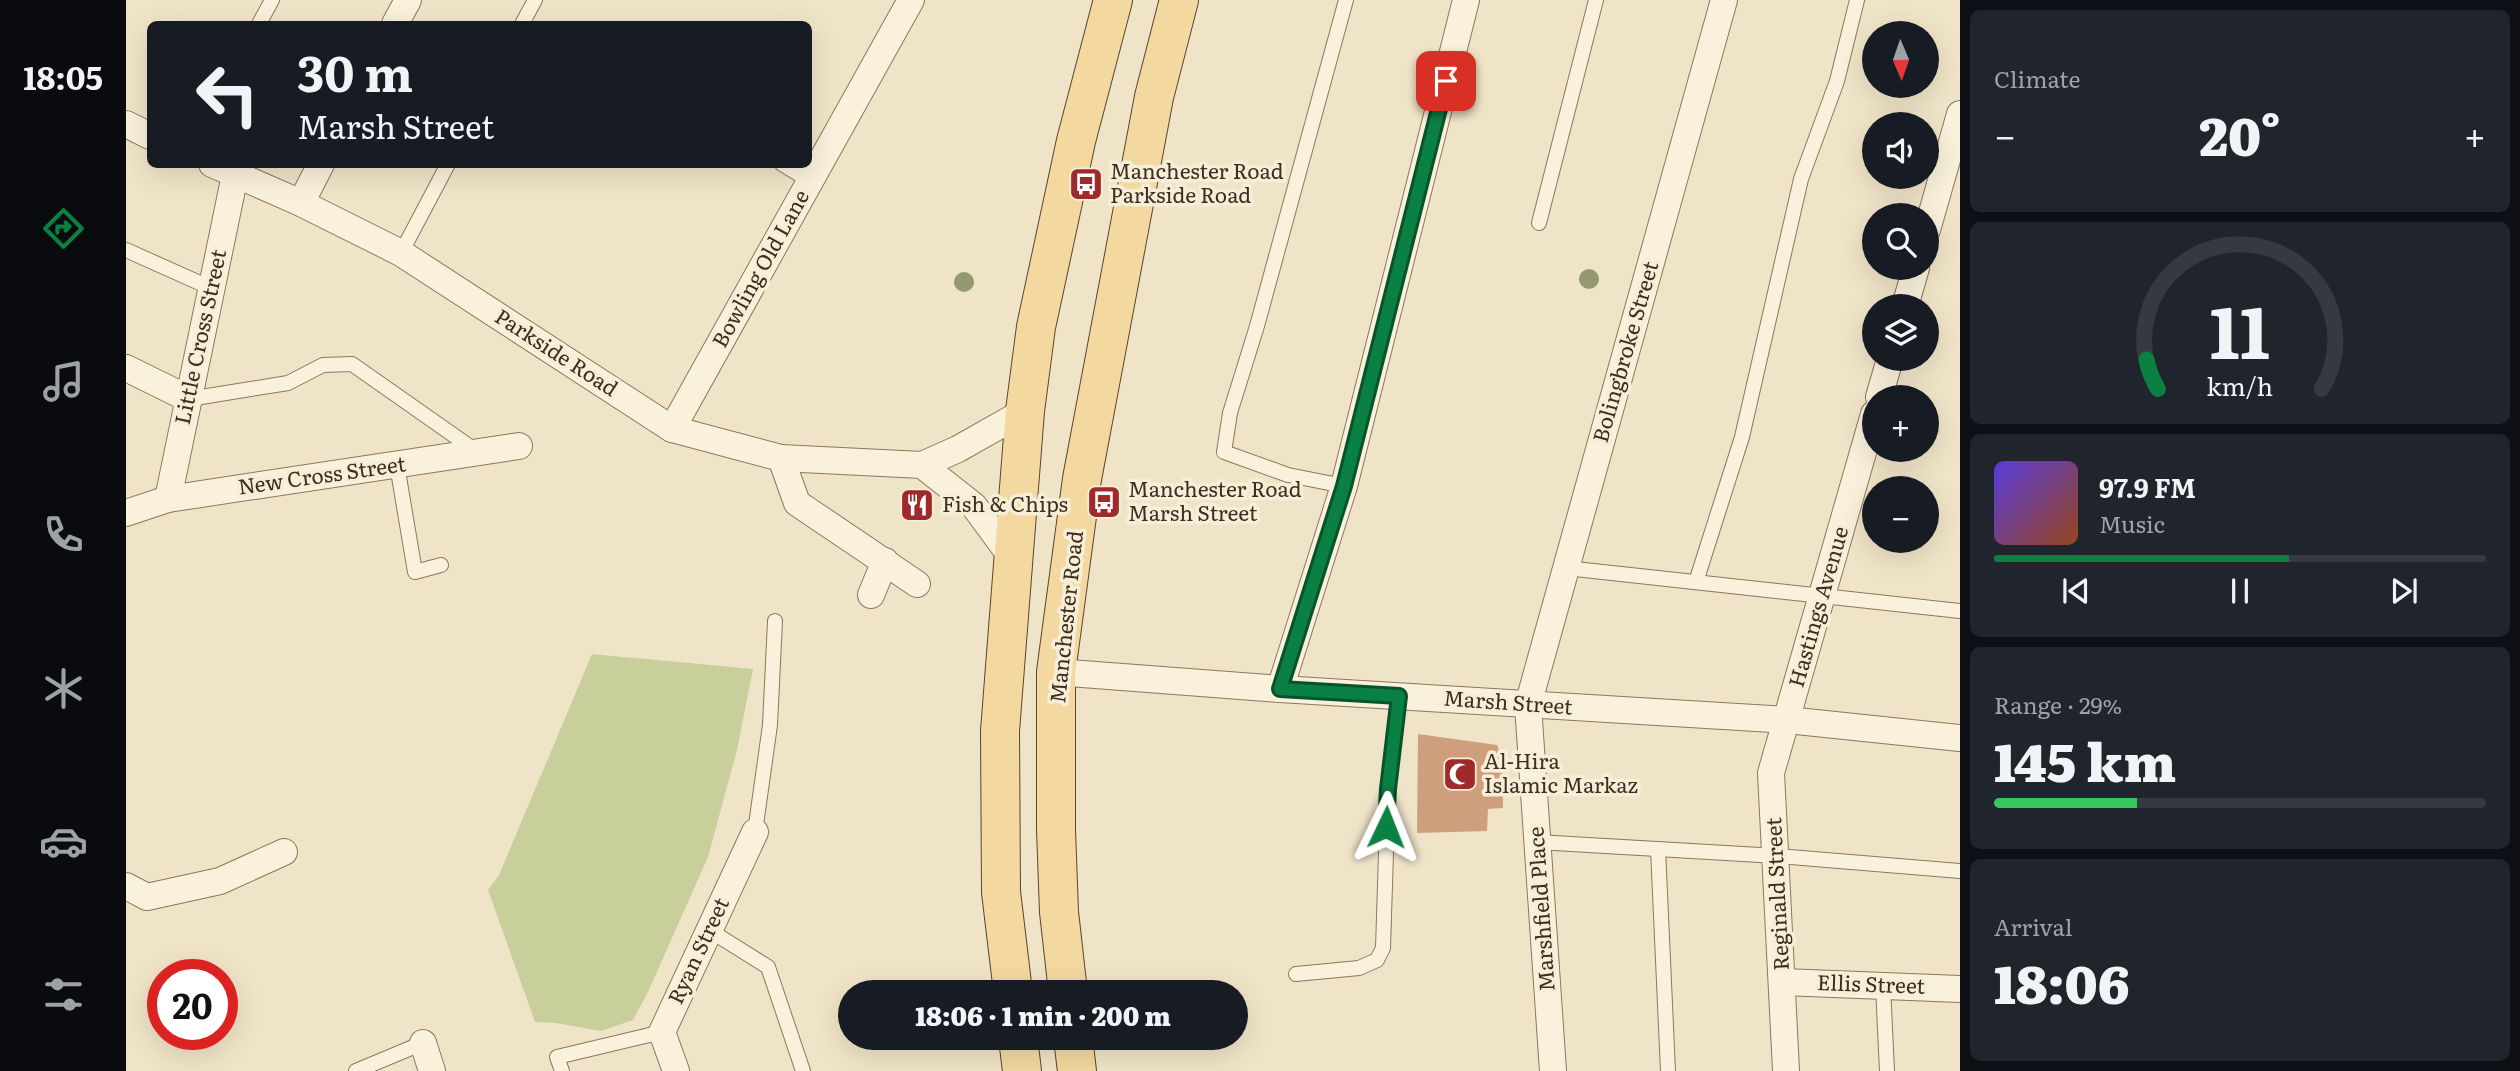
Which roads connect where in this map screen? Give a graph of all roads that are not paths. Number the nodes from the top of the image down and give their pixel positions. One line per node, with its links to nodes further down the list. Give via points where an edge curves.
1 (272, 0): 12 (lane)
2 (408, 0): 13 (street)
3 (534, 0): 14 (lane)
4 (911, 0): 22 (street, Bowling Old Lane)
5 (1113, 0): 31 (main road, via 1076,141 1036,327)
6 (1179, 0): 52 (main road, Manchester Road, via 1154,97 1082,479)
7 (1346, 0): 39 (lane, via 1230,413 1224,452 1288,475)
8 (1466, 0): 39 (street)
9 (1597, 0): 25 (lane)
10 (1724, 0): 45 (street, Bolingbroke Street)
11 (1857, 0): 46 (lane, via 1837,80 1801,180 1742,437)
12 (261, 21)
13 (397, 21)
14 (524, 21)
15 (1960, 114): 24 (street)
16 (126, 124): 17 (street)
17 (147, 134)
18 (319, 168): 23 (street)
19 (445, 168): 27 (lane)
20 (789, 168): 22 (lane)
21 (223, 170): 23 (street, Parkside Road); 28 (street, Little Cross Street)
22 (810, 181): 32 (street, Bowling Old Lane)
23 (301, 202): 27 (street, Parkside Road)
24 (1935, 203)
25 (1539, 223)
26 (126, 250): 28 (lane)
27 (401, 253): 32 (street, Parkside Road)
28 (211, 288): 30 (street, Little Cross Street)
29 (126, 368): 30 (street)
30 (188, 398): 34 (lane, via 288,383 323,365 352,364); 40 (street, Little Cross Street)
31 (1025, 411): 38 (street, Parkside Road); 42 (main road)
32 (672, 429): 36 (street, Parkside Road)
33 (519, 446): 34 (street, New Cross Street)
34 (478, 452): 37 (street, New Cross Street)
35 (1862, 456): 49 (street, Hastings Avenue)
36 (781, 457): 38 (street, Parkside Road); 43 (street, via 797,503)
37 (397, 465): 40 (street, New Cross Street); 44 (lane, via 415,572)
38 (922, 465): 42 (street, via 974,506)
39 (1344, 486): 53 (street)
40 (168, 499): 41 (street, New Cross Street)
41 (126, 513)
42 (1013, 559): 67 (main road, via 1000,731 1001,892)
43 (885, 561): 47 (street); 48 (street)
44 (441, 565)
45 (1566, 568): 46 (lane); 55 (street, Bolingbroke Street)
46 (1696, 582): 49 (lane)
47 (917, 584)
48 (871, 595)
49 (1822, 597): 50 (lane); 56 (street, Hastings Avenue)
50 (1960, 611)
51 (775, 621): 58 (lane, via 770,725)
52 (1056, 672): 53 (street, Marsh Street); 68 (main road, Manchester Road, via 1056,829)
53 (1280, 689): 54 (street, Marsh Street)
54 (1399, 696): 55 (street, Marsh Street); 66 (lane, via 1388,789 1383,948 1377,960 1359,968)
55 (1528, 705): 56 (street, Marsh Street); 59 (street, Marshfield Place)
56 (1787, 720): 57 (street, Marsh Street); 62 (street, Reginald Street, via 1771,773)
57 (1960, 738)
58 (755, 832): 65 (street, Ryan Street)
59 (1537, 842): 60 (lane); 83 (street, Marshfield Place)
60 (1658, 849): 62 (lane); 84 (lane)
61 (284, 852): 64 (street, via 220,881 147,897)
62 (1777, 856): 63 (lane); 69 (street, Reginald Street)
63 (1960, 871)
64 (126, 886)
65 (709, 930): 72 (street, Ryan Street); 80 (lane, via 768,967)
66 (1296, 974)
67 (1012, 980)
68 (1067, 980)
69 (1783, 982): 70 (street, Ellis Street); 85 (street, Reginald Street)
70 (1883, 986): 71 (street, Ellis Street); 86 (lane)
71 (1960, 989)
72 (662, 1032): 78 (lane, via 557,1057); 79 (street, Ryan Street)
73 (423, 1043): 76 (lane); 77 (street)
74 (1019, 1050): 81 (main road)
75 (1074, 1050): 82 (main road)
76 (356, 1071)
77 (432, 1071)
78 (562, 1071)
79 (676, 1071)
80 (803, 1071)
81 (1021, 1071)
82 (1077, 1071)
83 (1553, 1071)
84 (1668, 1071)
85 (1786, 1071)
86 (1887, 1071)

